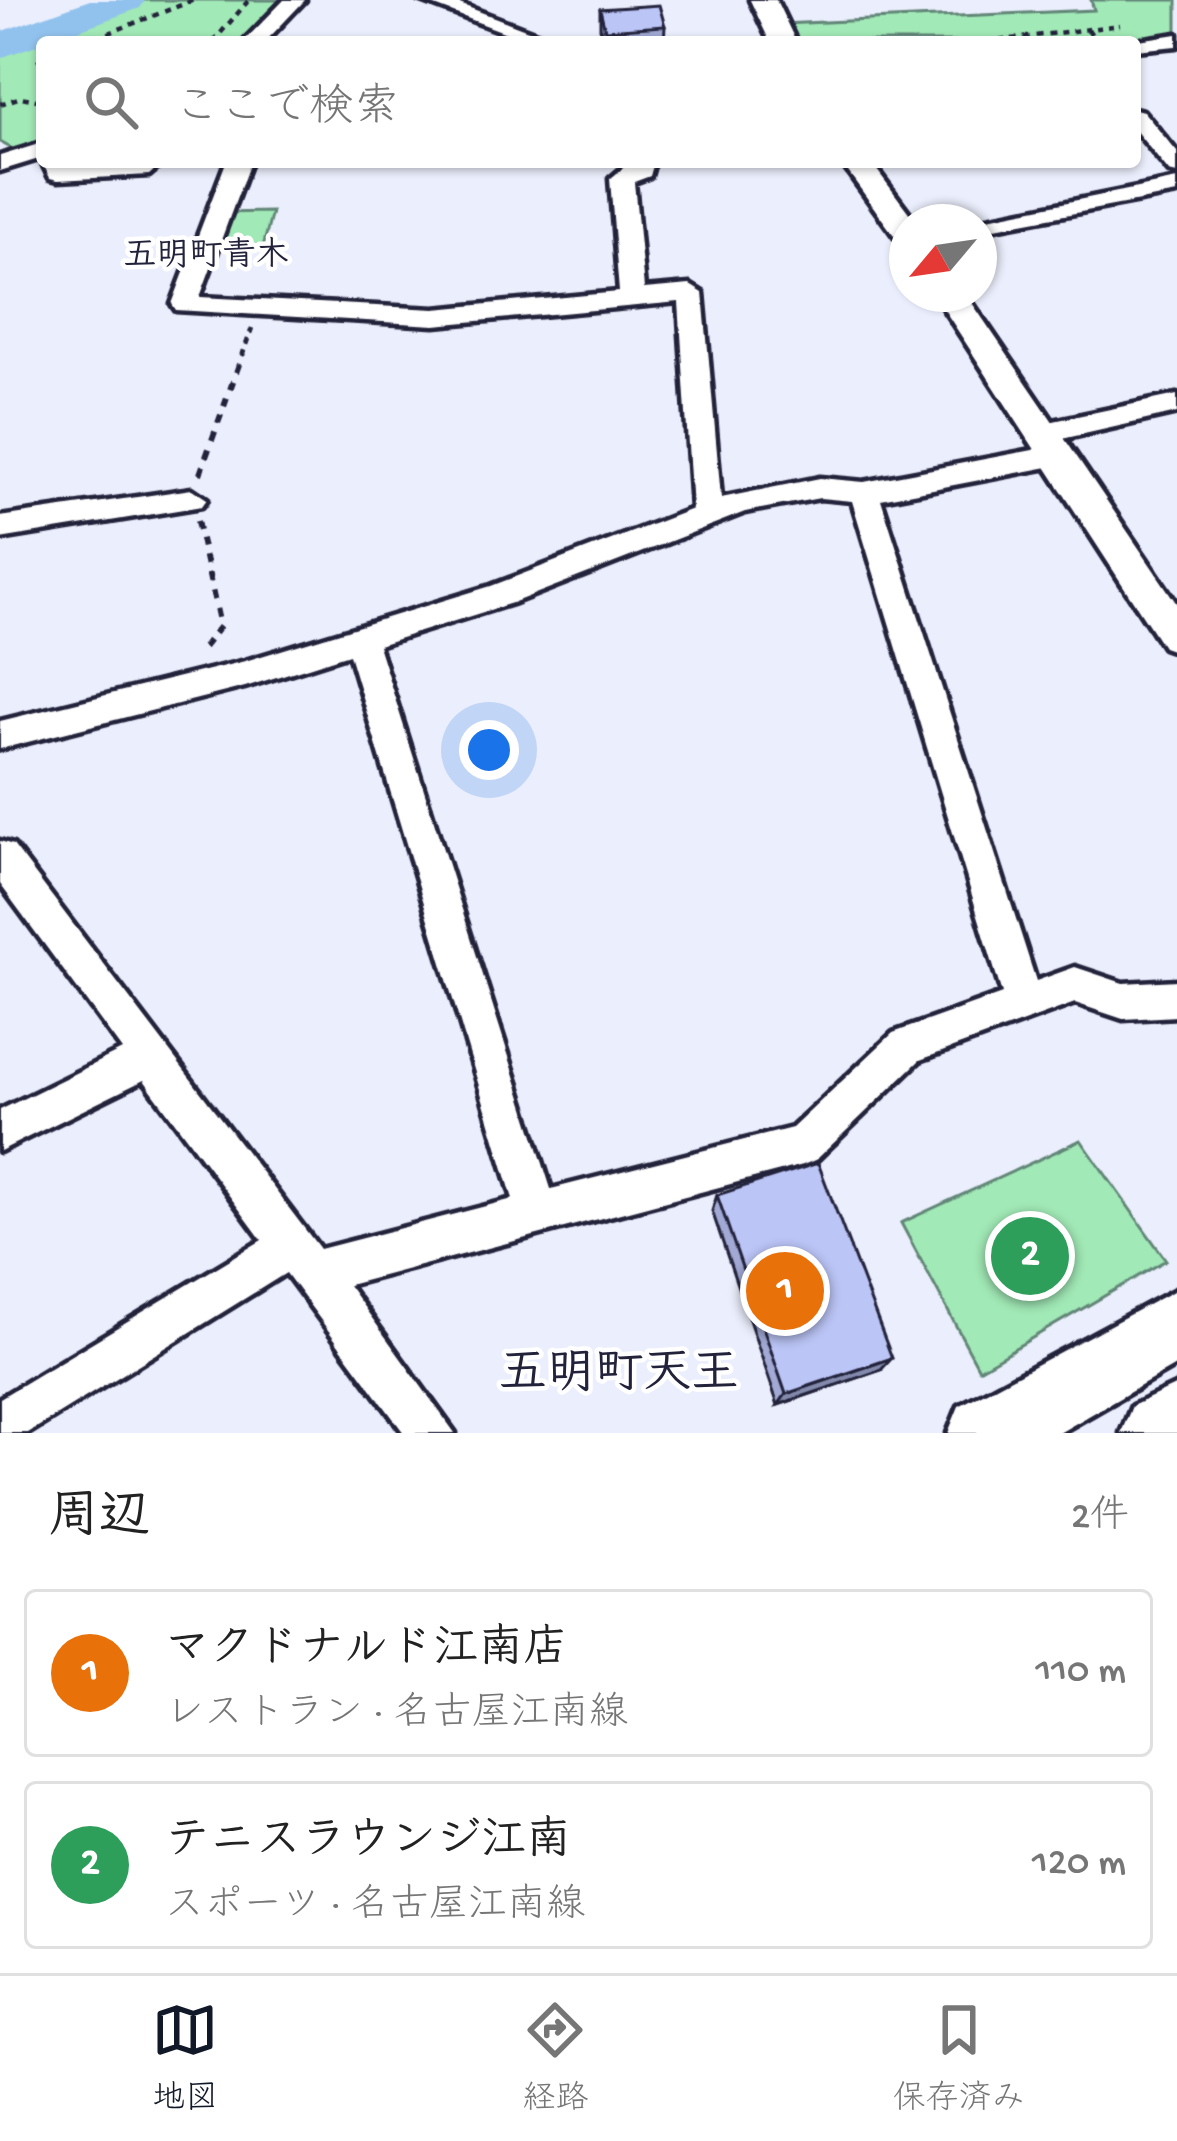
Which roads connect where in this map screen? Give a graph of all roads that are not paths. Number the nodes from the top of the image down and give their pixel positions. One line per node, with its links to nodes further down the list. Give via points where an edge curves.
1 (296, 0): 5 (street)
2 (429, 0): 6 (street)
3 (763, 0): 7 (street)
4 (1134, 34): 8 (street)
5 (259, 36)
6 (533, 36)
7 (780, 36)
8 (1177, 40)
9 (1141, 123): 12 (street)
10 (36, 152): 11 (street)
11 (0, 164)
12 (1177, 167)
13 (56, 168): 14 (street)
14 (149, 168)
15 (236, 168): 21 (street, via 185,304 435,317)
16 (642, 168): 21 (street, via 622,179)
17 (860, 168): 19 (street)
18 (1177, 187): 20 (street)
19 (889, 207)
20 (997, 221)
21 (632, 294): 27 (street, via 690,293)
22 (962, 312): 24 (street)
23 (1177, 404): 24 (street)
24 (1052, 444): 25 (street); 29 (street)
25 (864, 492): 27 (street, via 820,488); 34 (street)
26 (192, 499): 28 (street)
27 (706, 512): 30 (street, via 501,595)
28 (0, 528)
29 (1177, 636)
30 (360, 639): 31 (street); 37 (street)
31 (0, 735)
32 (0, 856): 35 (street)
33 (1177, 998): 34 (street, via 1123,1000 1075,985)
34 (1024, 1003): 37 (street, via 907,1046 803,1144)
35 (151, 1055): 36 (street); 38 (street)
36 (0, 1131)
37 (538, 1214): 38 (street)
38 (301, 1260): 41 (street); 42 (street)
39 (1177, 1325): 43 (main road)
40 (1177, 1422): 44 (main road)
41 (0, 1424)
42 (432, 1433)
43 (986, 1433)
44 (1159, 1433)

